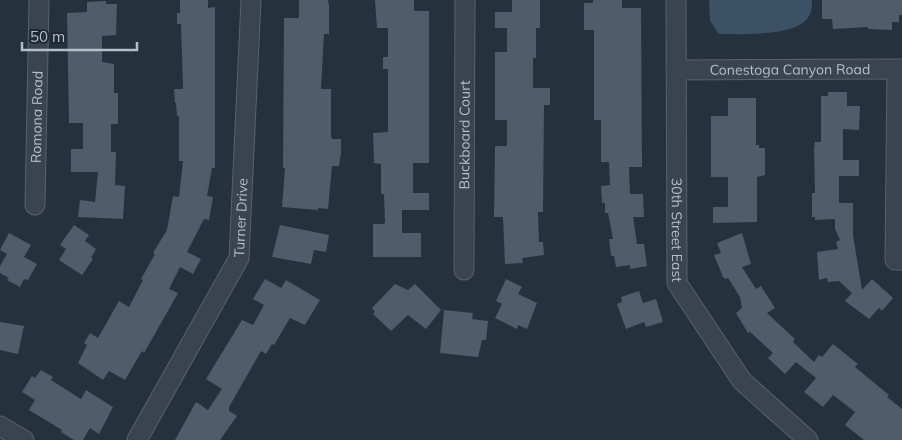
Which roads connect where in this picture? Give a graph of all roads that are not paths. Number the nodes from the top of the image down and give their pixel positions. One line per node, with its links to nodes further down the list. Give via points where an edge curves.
1 (38, 0): 7 (street, Romona Road)
2 (251, 0): 12 (street, Turner Drive, via 239,258)
3 (465, 0): 9 (street, Buckboard Court)
4 (676, 0): 6 (street, 30th Street East)
5 (900, 69): 6 (street, Conestoga Canyon Road); 8 (street)
6 (676, 70): 13 (street, 30th Street East, via 677,283 742,381)
7 (36, 205)
8 (898, 260)
9 (464, 270)
10 (0, 426): 11 (street)
11 (24, 440)
12 (137, 440)
13 (808, 440)

